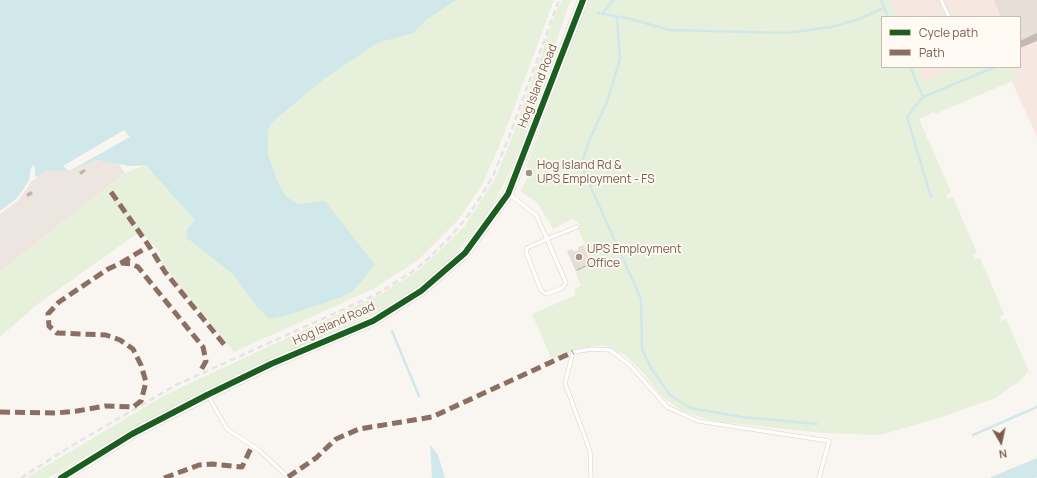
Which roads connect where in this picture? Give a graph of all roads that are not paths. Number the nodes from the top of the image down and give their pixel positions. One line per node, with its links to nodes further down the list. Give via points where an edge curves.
1 (583, 0): 4 (street, Hog Island Road)
2 (941, 0): 3 (lane)
3 (949, 16)
4 (508, 194): 6 (lane, via 536,215); 7 (street, Hog Island Road, via 465,253 421,291 373,320 271,364)
5 (577, 227): 6 (lane)
6 (547, 239): 6 (lane, via 527,248 526,252 541,290 546,294 562,288 566,283)
7 (208, 395): 8 (street, Hog Island Road, via 132,434); 9 (lane, via 227,429 260,451)
8 (61, 478)
9 (289, 478)
10 (592, 478): 11 (lane, via 590,451 566,383 572,352 592,349 610,350 630,365 667,407 698,421 829,441)
11 (819, 478)

